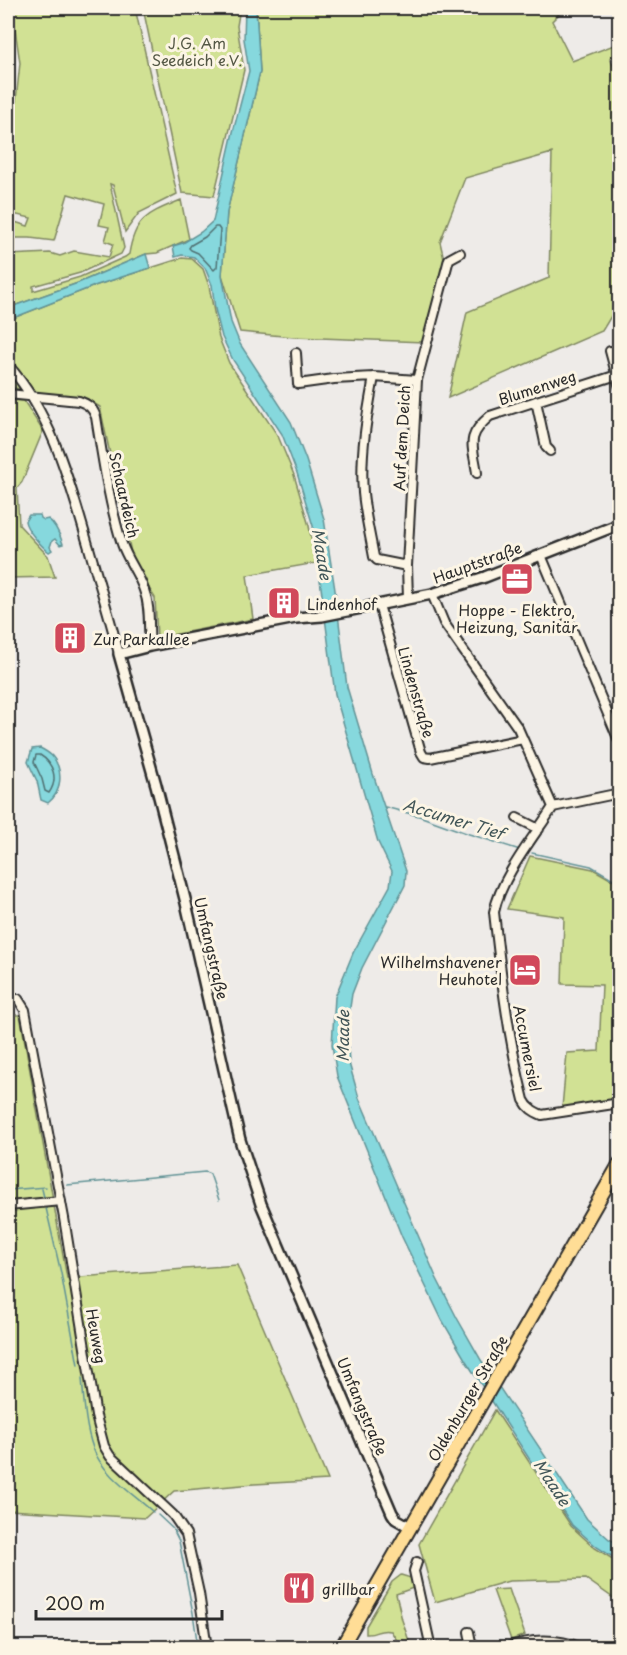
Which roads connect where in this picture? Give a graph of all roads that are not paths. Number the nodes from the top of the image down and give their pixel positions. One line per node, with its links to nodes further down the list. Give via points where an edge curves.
1 (460, 253): 7 (street, Auf dem Deich, via 449,259)
2 (610, 351): 5 (street)
3 (296, 353): 6 (street, via 298,384)
4 (8, 365): 10 (street, Umfangstraße)
5 (618, 374): 8 (street); 11 (street, Blumenweg)
6 (374, 377): 7 (street); 16 (street, via 363,461 367,522 377,560)
7 (417, 380): 16 (street, Auf dem Deich)
8 (620, 388)
9 (8, 394): 10 (street, Schaardeich)
10 (32, 396): 20 (street, Schaardeich, via 79,401 94,411 106,484 122,544 148,602); 21 (street, Umfangstraße, via 64,464)
11 (536, 401): 12 (street); 13 (street, Blumenweg, via 490,416 478,426 472,439)
12 (550, 451)
13 (477, 473)
14 (620, 524): 15 (street, Hauptstraße)
15 (541, 555): 17 (street, Hauptstraße); 23 (street)
16 (407, 566): 18 (street, Auf dem Deich)
17 (432, 594): 18 (street, Hauptstraße); 22 (street, via 444,623)
18 (408, 599): 19 (street, Hauptstraße)
19 (379, 605): 20 (street, Hauptstraße); 22 (street, Lindenstraße, via 424,757)
20 (150, 646): 21 (street, Hauptstraße)
21 (119, 654): 33 (street, Umfangstraße, via 186,903 240,1140 258,1193 392,1513)
22 (523, 739): 25 (street)
23 (620, 743)
24 (620, 794): 25 (street)
25 (553, 807): 27 (street, Accumersiel)
26 (517, 818): 27 (street)
27 (539, 829): 29 (street, Accumersiel, via 506,882 494,912 502,988 524,1100 532,1111 542,1115)
28 (18, 999): 31 (street, Heuweg, via 25,1010)
29 (620, 1103)
30 (620, 1163): 33 (main road, Oldenburger Straße)
31 (61, 1201): 32 (street); 36 (street, Heuweg, via 104,1446 173,1515 186,1534)
32 (8, 1206)
33 (410, 1527): 37 (main road, Oldenburger Straße)
34 (417, 1562): 38 (street, via 414,1571)
35 (469, 1632): 39 (street, via 471,1642)
36 (207, 1647)
37 (341, 1647)
38 (431, 1647)
39 (479, 1647)
40 (504, 1647): 41 (street, via 547,1639)
41 (582, 1647)

